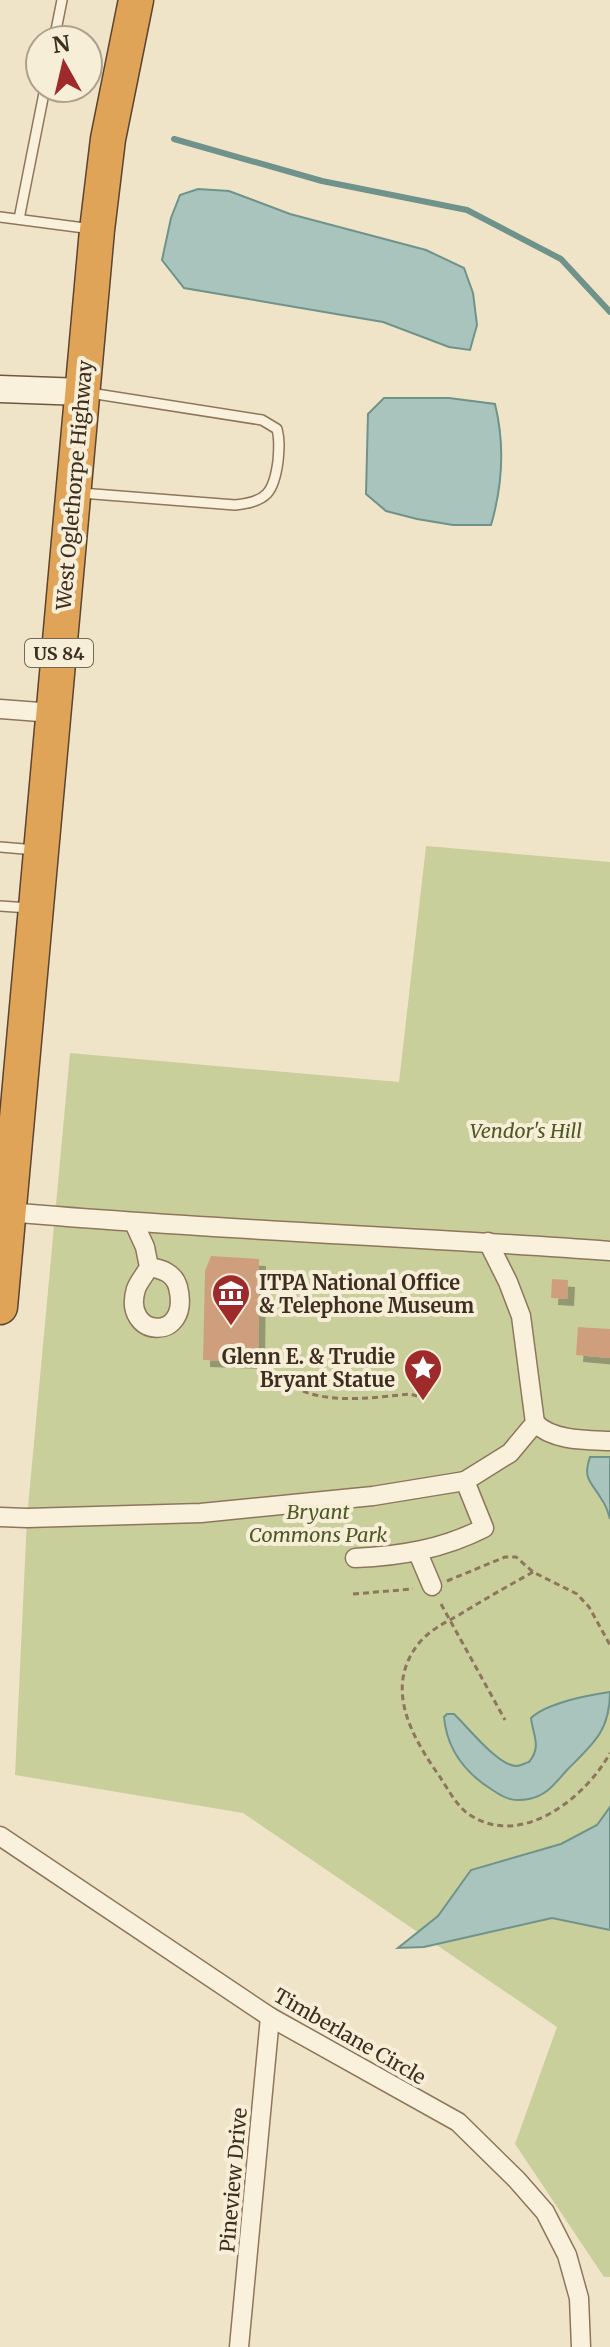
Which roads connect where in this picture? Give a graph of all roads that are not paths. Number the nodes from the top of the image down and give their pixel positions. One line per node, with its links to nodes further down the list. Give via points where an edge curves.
1 (62, 0): 3 (lane)
2 (136, 0): 7 (highway, West Oglethorpe Highway / US 84, via 108,139)
3 (57, 24)
4 (42, 104): 6 (lane)
5 (0, 217): 6 (lane)
6 (19, 219): 7 (lane)
7 (97, 230): 9 (highway, West Oglethorpe Highway / US 84)
8 (0, 389): 9 (street)
9 (83, 392): 10 (highway, West Oglethorpe Highway / US 84); 10 (lane, via 262,420 277,429 276,480 272,490 251,503 235,505)
10 (73, 493): 12 (highway, West Oglethorpe Highway / US 84)
11 (0, 709): 12 (street)
12 (53, 713): 14 (highway, West Oglethorpe Highway / US 84)
13 (0, 847): 14 (lane)
14 (41, 850): 16 (highway, West Oglethorpe Highway / US 84)
15 (0, 906): 16 (lane)
16 (36, 908): 17 (highway, West Oglethorpe Highway / US 84)
17 (8, 1212): 18 (street); 22 (highway, West Oglethorpe Highway / US 84)
18 (134, 1223): 19 (street); 21 (street)
19 (488, 1242): 20 (street); 23 (street, via 521,1316)
20 (610, 1251)
21 (149, 1267)
22 (0, 1307)
23 (535, 1423): 24 (street, via 560,1436); 25 (street, via 510,1453)
24 (610, 1441)
25 (465, 1481): 26 (street, via 201,1513); 27 (street, via 484,1528)
26 (0, 1517)
27 (418, 1553): 28 (street); 29 (street)
28 (355, 1558)
29 (432, 1586)
30 (0, 1836): 31 (street, Timberlane Circle)
31 (270, 2017): 32 (street, Pineview Drive); 33 (street, Timberlane Circle, via 458,2122 517,2180 545,2212 567,2255 579,2298)
32 (239, 2347)
33 (581, 2347)

